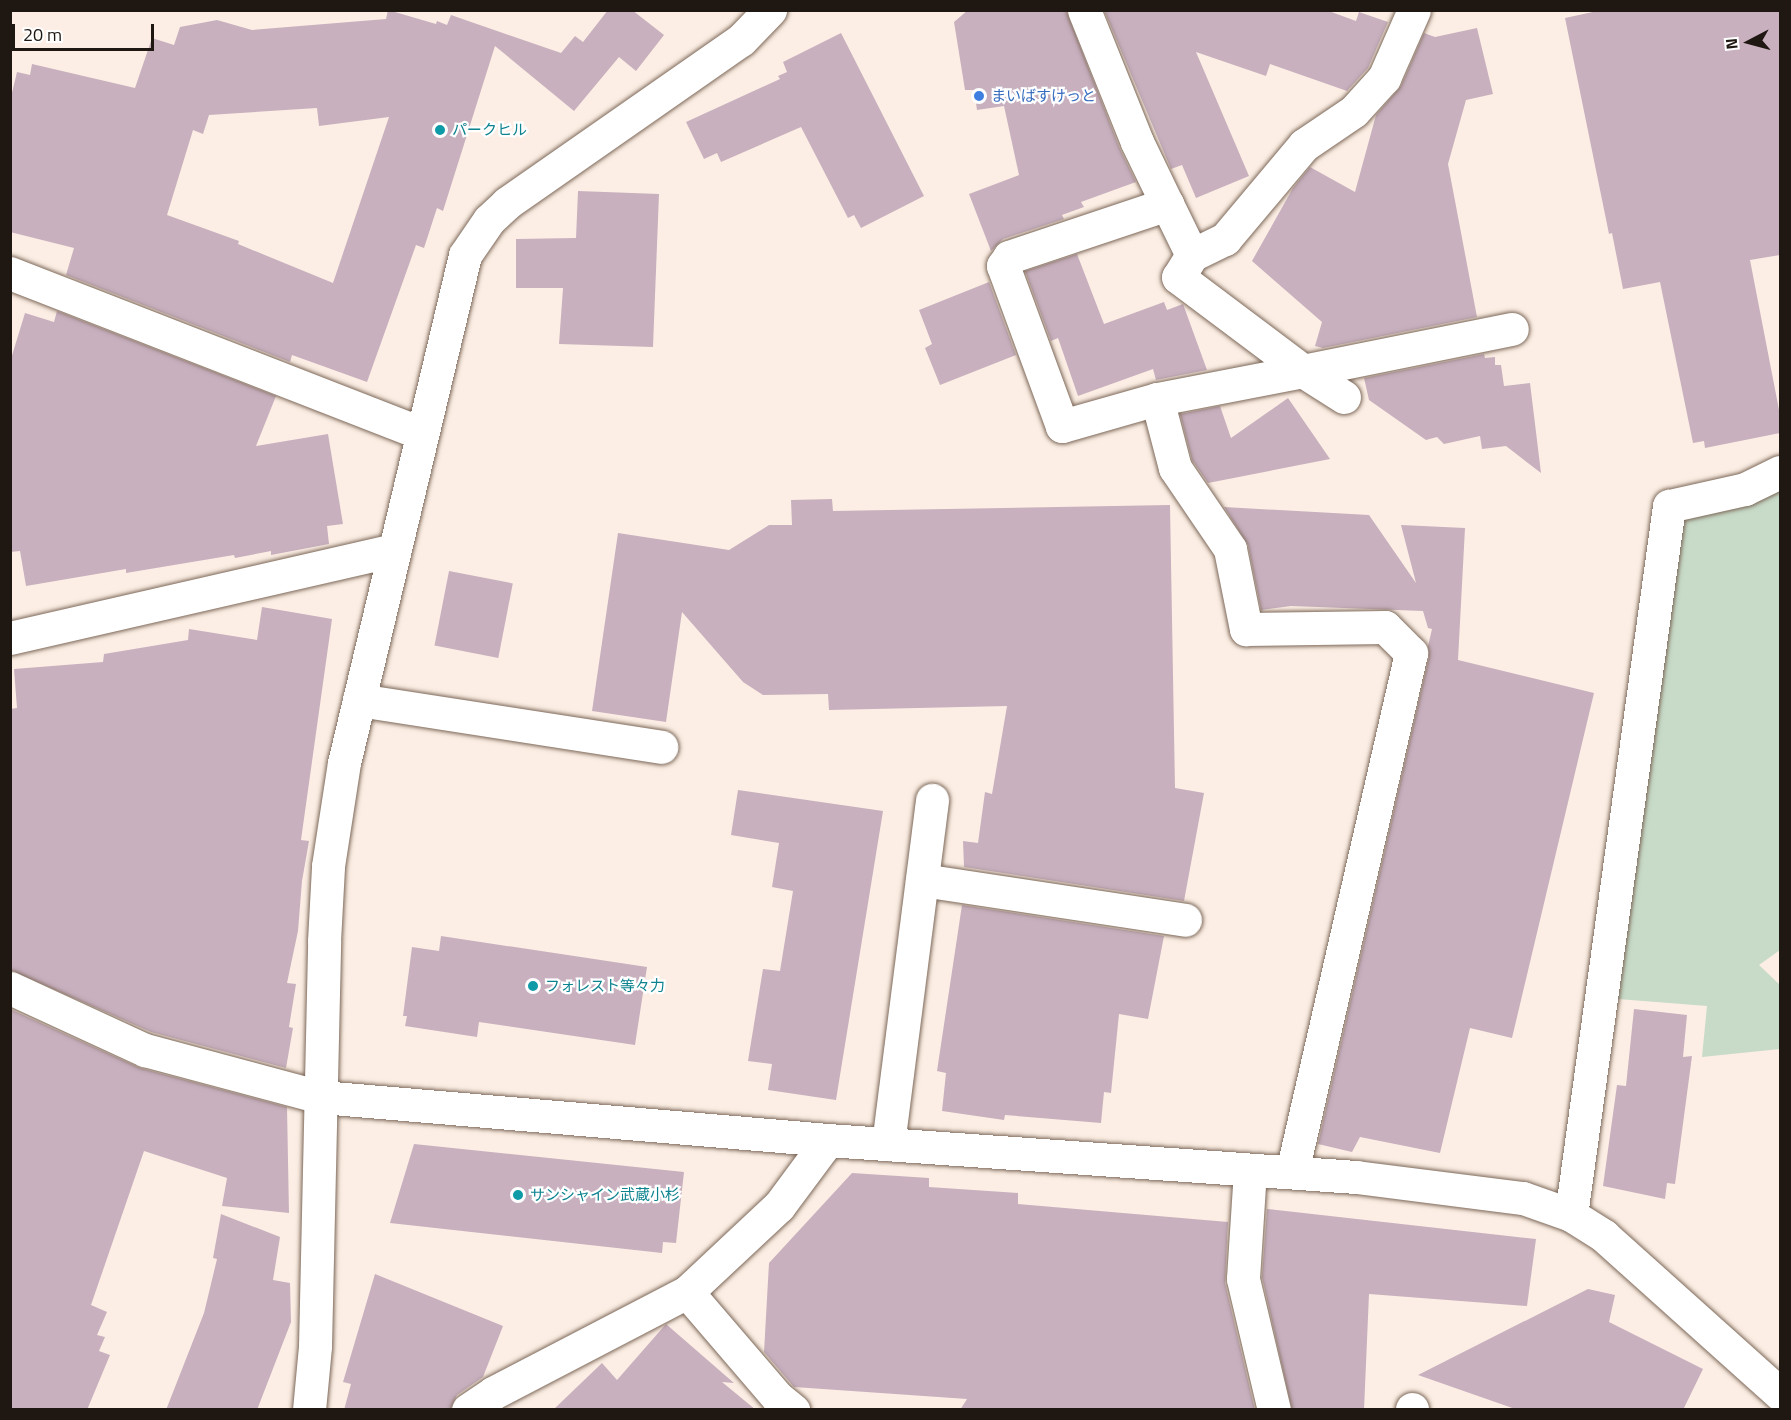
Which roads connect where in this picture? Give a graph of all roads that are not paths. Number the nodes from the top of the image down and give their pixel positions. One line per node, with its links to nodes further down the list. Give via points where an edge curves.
1 (771, 10): 11 (street, via 741,40 507,203 489,220 465,255)
2 (1084, 10): 4 (street, via 1137,142)
3 (1414, 10): 5 (street, via 1384,78 1354,111 1304,145 1225,238)
4 (1167, 204): 5 (street); 10 (street, via 1009,257 1003,266 1062,426)
5 (1192, 255): 8 (street, via 1178,277)
6 (10, 273): 11 (street)
7 (1512, 329): 8 (street)
8 (1303, 371): 9 (street); 10 (street)
9 (1344, 398)
10 (1157, 399): 25 (street, via 1175,468 1230,549 1246,629 1385,627 1411,652)
11 (421, 433): 13 (street)
12 (1780, 472): 26 (street, via 1744,489 1669,506)
13 (394, 550): 14 (street); 15 (street)
14 (10, 638)
15 (359, 700): 16 (street); 21 (street, via 344,763 328,866)
16 (661, 747)
17 (932, 800): 18 (street)
18 (922, 880): 19 (street); 23 (street)
19 (1185, 920)
20 (10, 988): 21 (street, via 145,1050)
21 (321, 1097): 22 (street); 30 (street, via 315,1346)
22 (828, 1140): 23 (street); 27 (street, via 779,1206)
23 (888, 1144): 24 (street)
24 (1250, 1170): 25 (street); 33 (street, via 1243,1279)
25 (1292, 1172): 26 (street, via 1523,1198)
26 (1571, 1215): 28 (street, via 1604,1236)
27 (687, 1292): 31 (street, via 493,1393); 32 (street)
28 (1780, 1394)
29 (1780, 1404): 34 (street)
30 (309, 1410)
31 (468, 1410)
32 (793, 1410)
33 (1274, 1410)
34 (1778, 1410)

